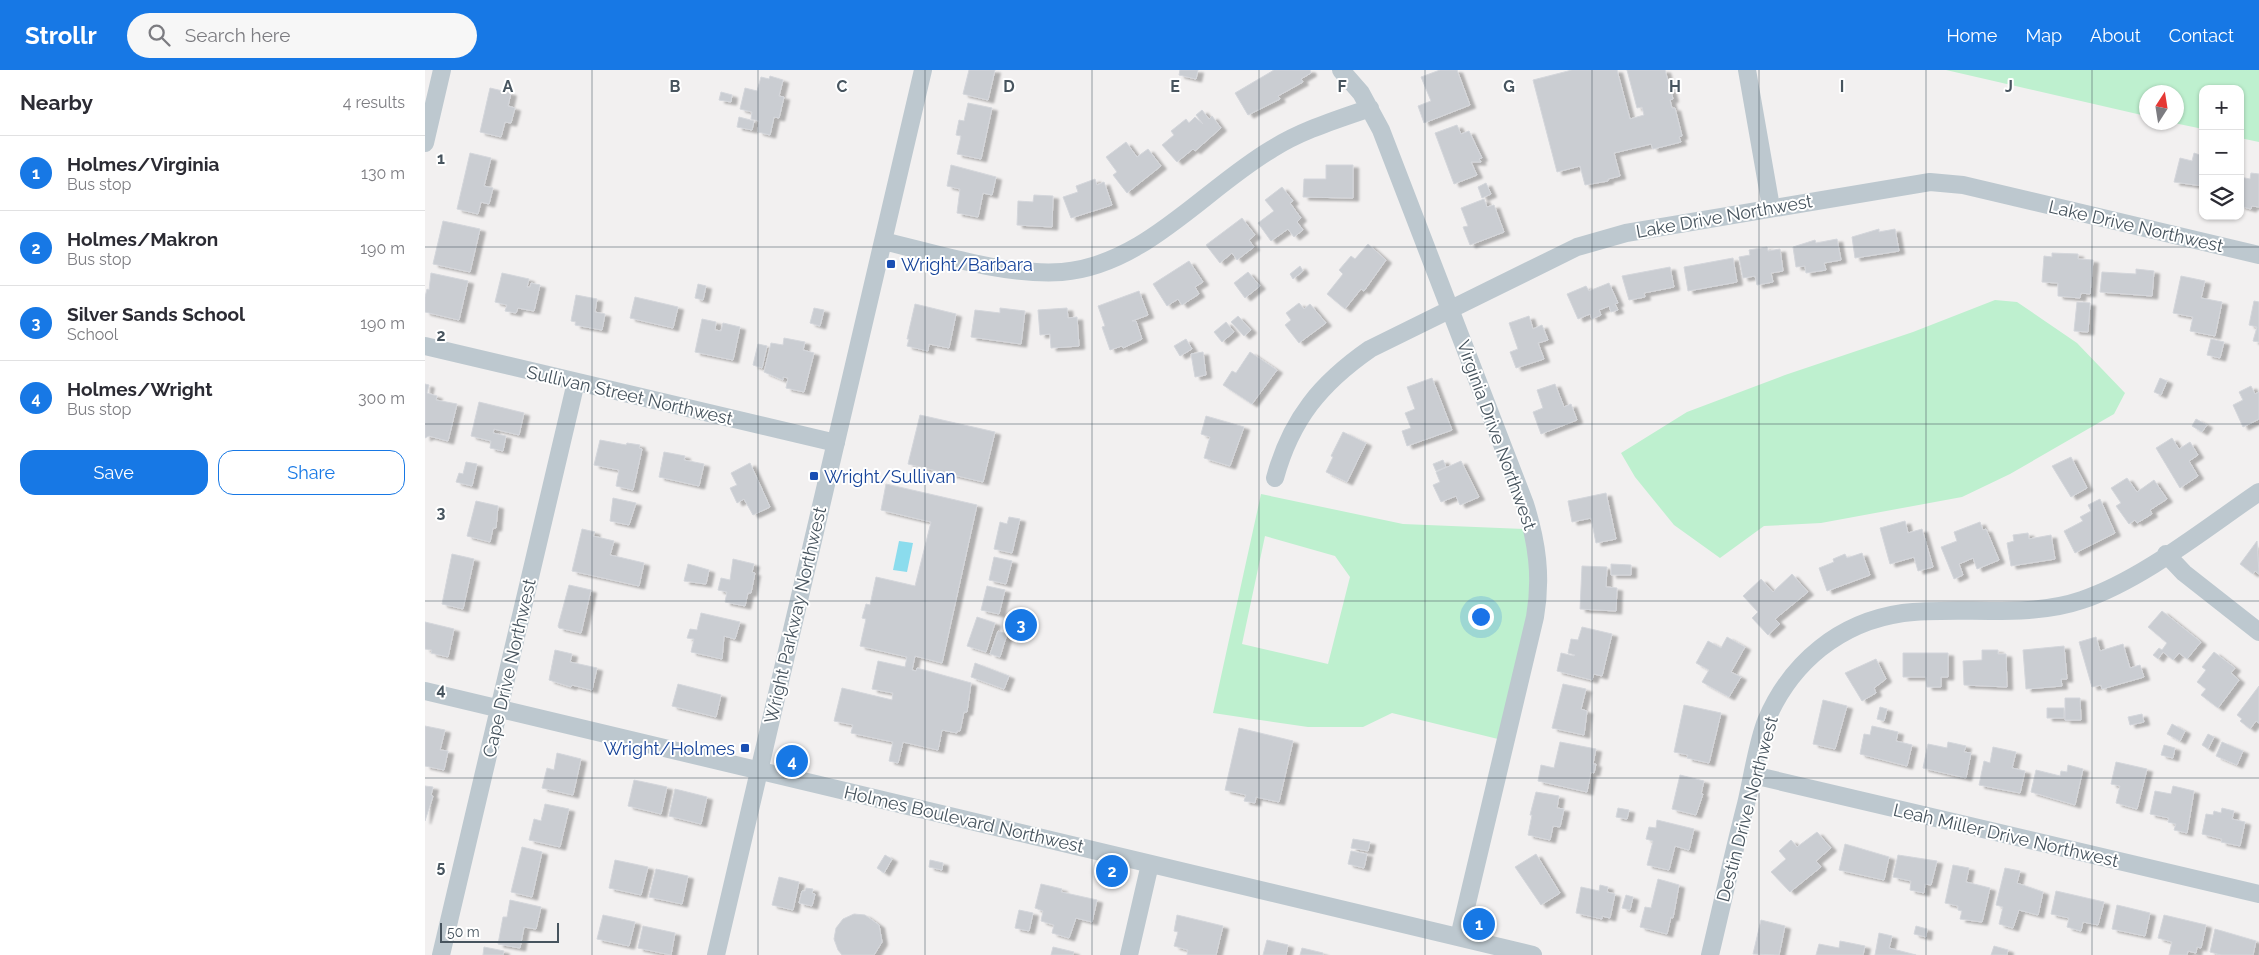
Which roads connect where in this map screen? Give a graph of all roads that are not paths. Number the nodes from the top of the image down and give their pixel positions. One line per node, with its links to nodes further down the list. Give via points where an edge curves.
1 (442, 70): 6 (street)
2 (923, 70): 8 (street, Wright Parkway Northwest)
3 (1341, 70): 5 (street, Virginia Drive Northwest)
4 (1747, 70): 7 (street)
5 (1370, 108): 8 (street, via 1303,132 1272,148 1132,250 1081,269 1017,271); 10 (street, Virginia Drive Northwest)
6 (425, 143)
7 (1771, 207): 9 (street, Lake Drive Northwest, via 1915,183 1963,185); 10 (street, Lake Drive Northwest, via 1626,233 1577,247)
8 (883, 241): 13 (street, Wright Parkway Northwest)
9 (2259, 255)
10 (1451, 309): 14 (street, Lake Drive Northwest, via 1370,349 1325,385 1293,430); 24 (street, Virginia Drive Northwest, via 1525,504 1536,542 1539,582 1535,617)
11 (425, 346): 12 (street, Sullivan Street Northwest)
12 (576, 382): 13 (street, Sullivan Street Northwest); 19 (street, Cape Drive Northwest)
13 (836, 443): 20 (street, Wright Parkway Northwest)
14 (1275, 478)
15 (2259, 492): 16 (street, Destin Drive Northwest)
16 (2166, 554): 17 (street); 21 (street, Destin Drive Northwest, via 2108,589 2064,605 1915,612 1885,616 1841,633 1817,649 1789,680 1766,722)
17 (2259, 632)
18 (425, 691): 19 (street, Holmes Boulevard Northwest)
19 (499, 709): 20 (street, Holmes Boulevard Northwest); 25 (street, Cape Drive Northwest)
20 (759, 770): 22 (street, Holmes Boulevard Northwest); 26 (street, Wright Parkway Northwest)
21 (1753, 775): 23 (street, Leah Miller Drive Northwest); 29 (street, Destin Drive Northwest)
22 (1150, 864): 24 (street, Holmes Boulevard Northwest); 27 (street)
23 (2259, 894)
24 (1459, 937): 28 (street, Holmes Boulevard Northwest)
25 (441, 955)
26 (716, 955)
27 (1129, 955)
28 (1533, 955)
29 (1710, 955)

